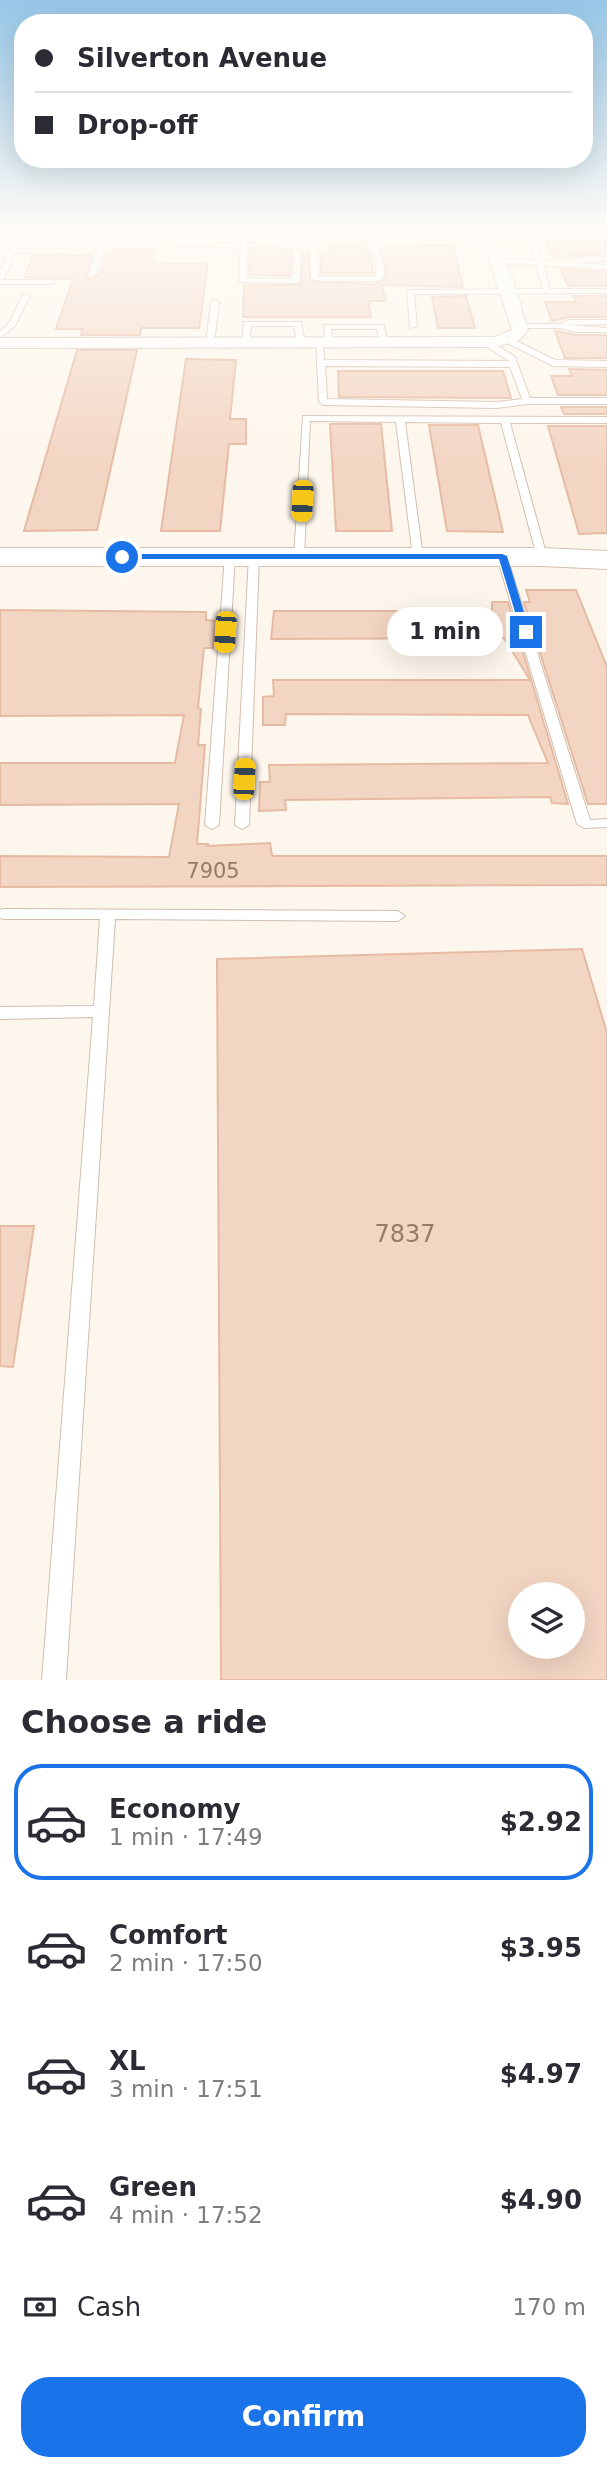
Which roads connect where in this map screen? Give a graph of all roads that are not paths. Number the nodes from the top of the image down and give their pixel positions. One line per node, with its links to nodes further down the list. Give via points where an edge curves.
1 (21, 306): 10 (lane)
2 (214, 306): 14 (lane)
3 (411, 306): 6 (lane)
4 (512, 306): 7 (street)
5 (607, 322): 8 (lane)
6 (413, 326)
7 (519, 326): 8 (lane); 11 (street, via 516,337)
8 (561, 326): 9 (lane)
9 (607, 330)
10 (0, 336)
11 (506, 339): 12 (street); 16 (lane)
12 (486, 342): 15 (street); 17 (lane)
13 (0, 343): 14 (street)
14 (210, 343): 15 (street)
15 (324, 343): 18 (lane)
16 (535, 354): 17 (lane); 19 (lane, via 552,363)
17 (512, 362): 18 (lane); 20 (lane)
18 (320, 363): 20 (lane, via 323,402 497,405)
19 (607, 364)
20 (527, 401): 21 (lane)
21 (607, 401)
22 (400, 419): 23 (lane); 27 (lane, via 306,418); 28 (lane)
23 (505, 420): 24 (lane); 30 (lane)
24 (607, 420)
25 (0, 556): 26 (street)
26 (242, 556): 27 (street); 33 (lane); 34 (lane)
27 (299, 556): 28 (street)
28 (418, 556): 29 (street)
29 (502, 556): 30 (street); 32 (lane, via 584,824)
30 (542, 556): 31 (street)
31 (607, 560)
32 (607, 823)
33 (212, 825)
34 (242, 825)
35 (4, 914): 36 (lane)
36 (108, 915): 37 (lane); 38 (lane)
37 (398, 916)
38 (102, 1011): 39 (lane); 40 (lane)
39 (0, 1013)
40 (54, 1680)

